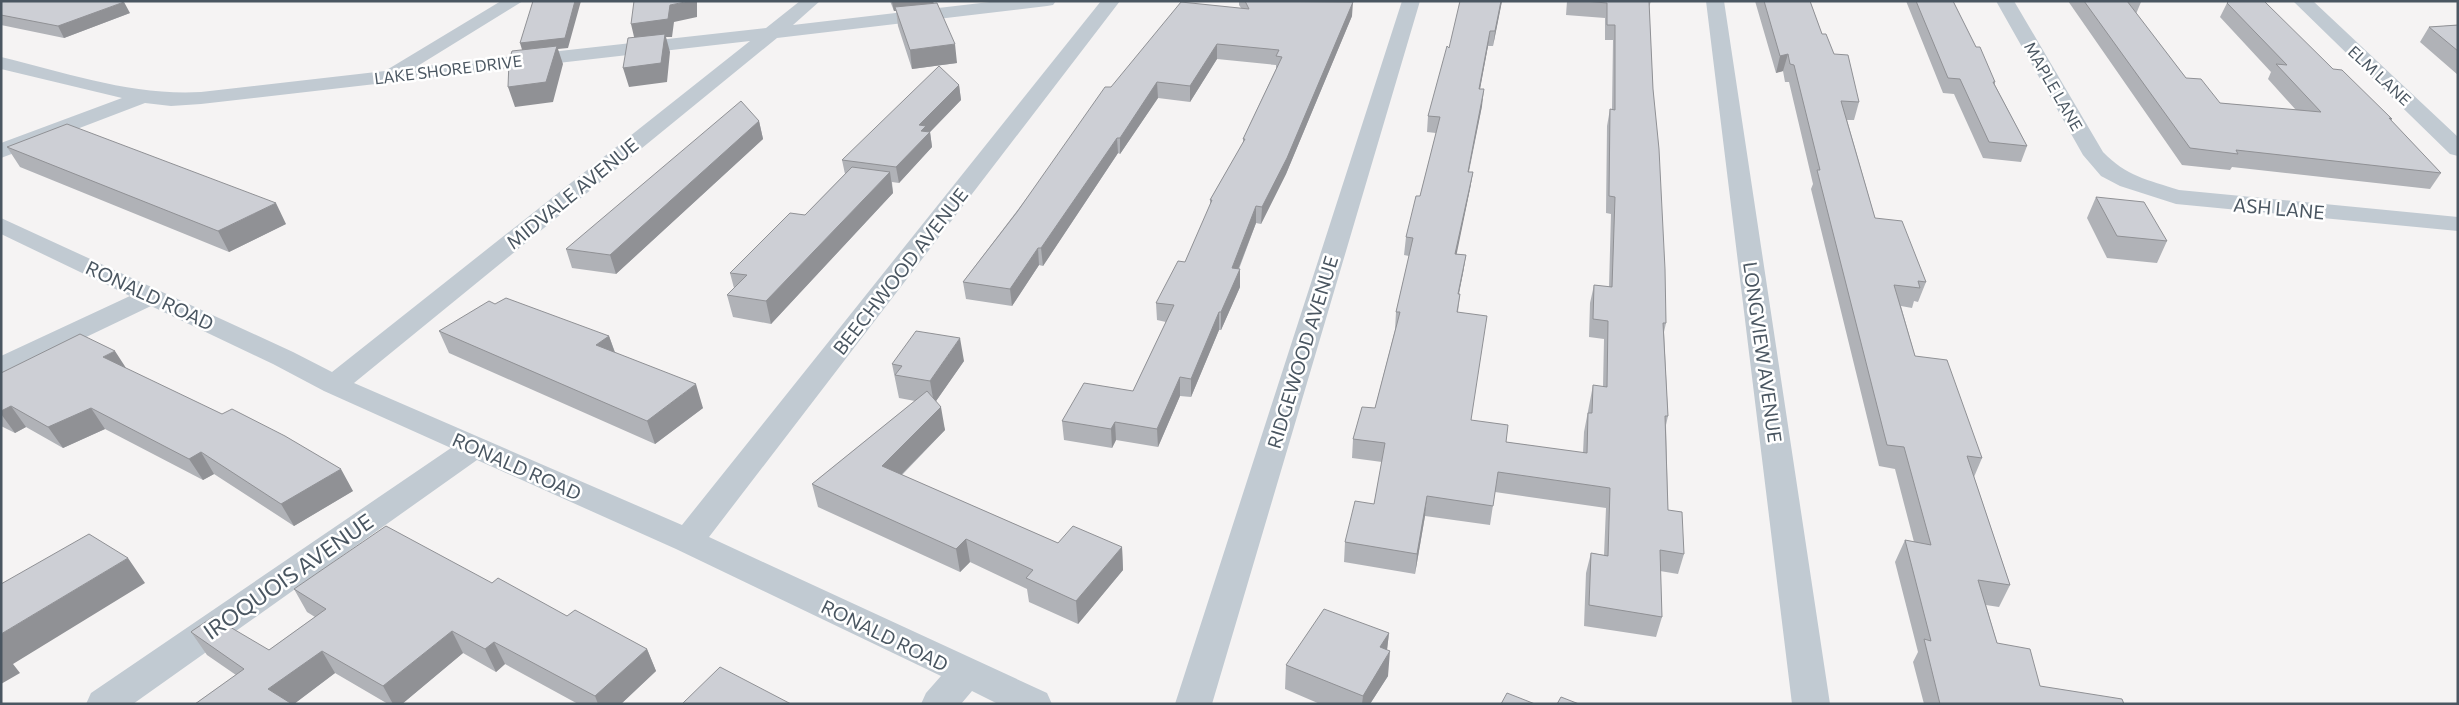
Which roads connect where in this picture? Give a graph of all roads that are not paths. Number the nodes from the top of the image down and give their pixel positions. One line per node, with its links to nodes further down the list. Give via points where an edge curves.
1 (514, 1): 11 (street)
2 (811, 1): 9 (street, MIDVALE AVENUE)
3 (1047, 1): 9 (street, LAKE SHORE DRIVE)
4 (1111, 1): 22 (street, BEECHWOOD AVENUE)
5 (1411, 1): 27 (street, RIDGEWOOD AVENUE)
6 (1715, 1): 28 (street, LONGVIEW AVENUE)
7 (2005, 1): 15 (street, MAPLE LANE, via 2094,155)
8 (2302, 1): 13 (street, ELM LANE)
9 (772, 32): 11 (street, LAKE SHORE DRIVE); 20 (street, MIDVALE AVENUE)
10 (1, 63): 12 (street, LAKE SHORE DRIVE)
11 (387, 76): 12 (street, LAKE SHORE DRIVE, via 202,98 171,100)
12 (144, 97): 14 (street)
13 (2458, 149)
14 (1, 151)
15 (2107, 168): 16 (street, ASH LANE, via 2128,181 2176,197)
16 (2458, 224)
17 (1, 225): 18 (street, RONALD ROAD)
18 (151, 296): 19 (street); 20 (street, RONALD ROAD)
19 (1, 367)
20 (334, 385): 21 (street, RONALD ROAD)
21 (473, 448): 22 (street, RONALD ROAD); 24 (street, IROQUOIS AVENUE)
22 (688, 541): 23 (street, RONALD ROAD)
23 (966, 673): 25 (street); 26 (street, RONALD ROAD)
24 (104, 704)
25 (939, 704)
26 (1034, 704)
27 (1193, 704)
28 (1811, 704)

